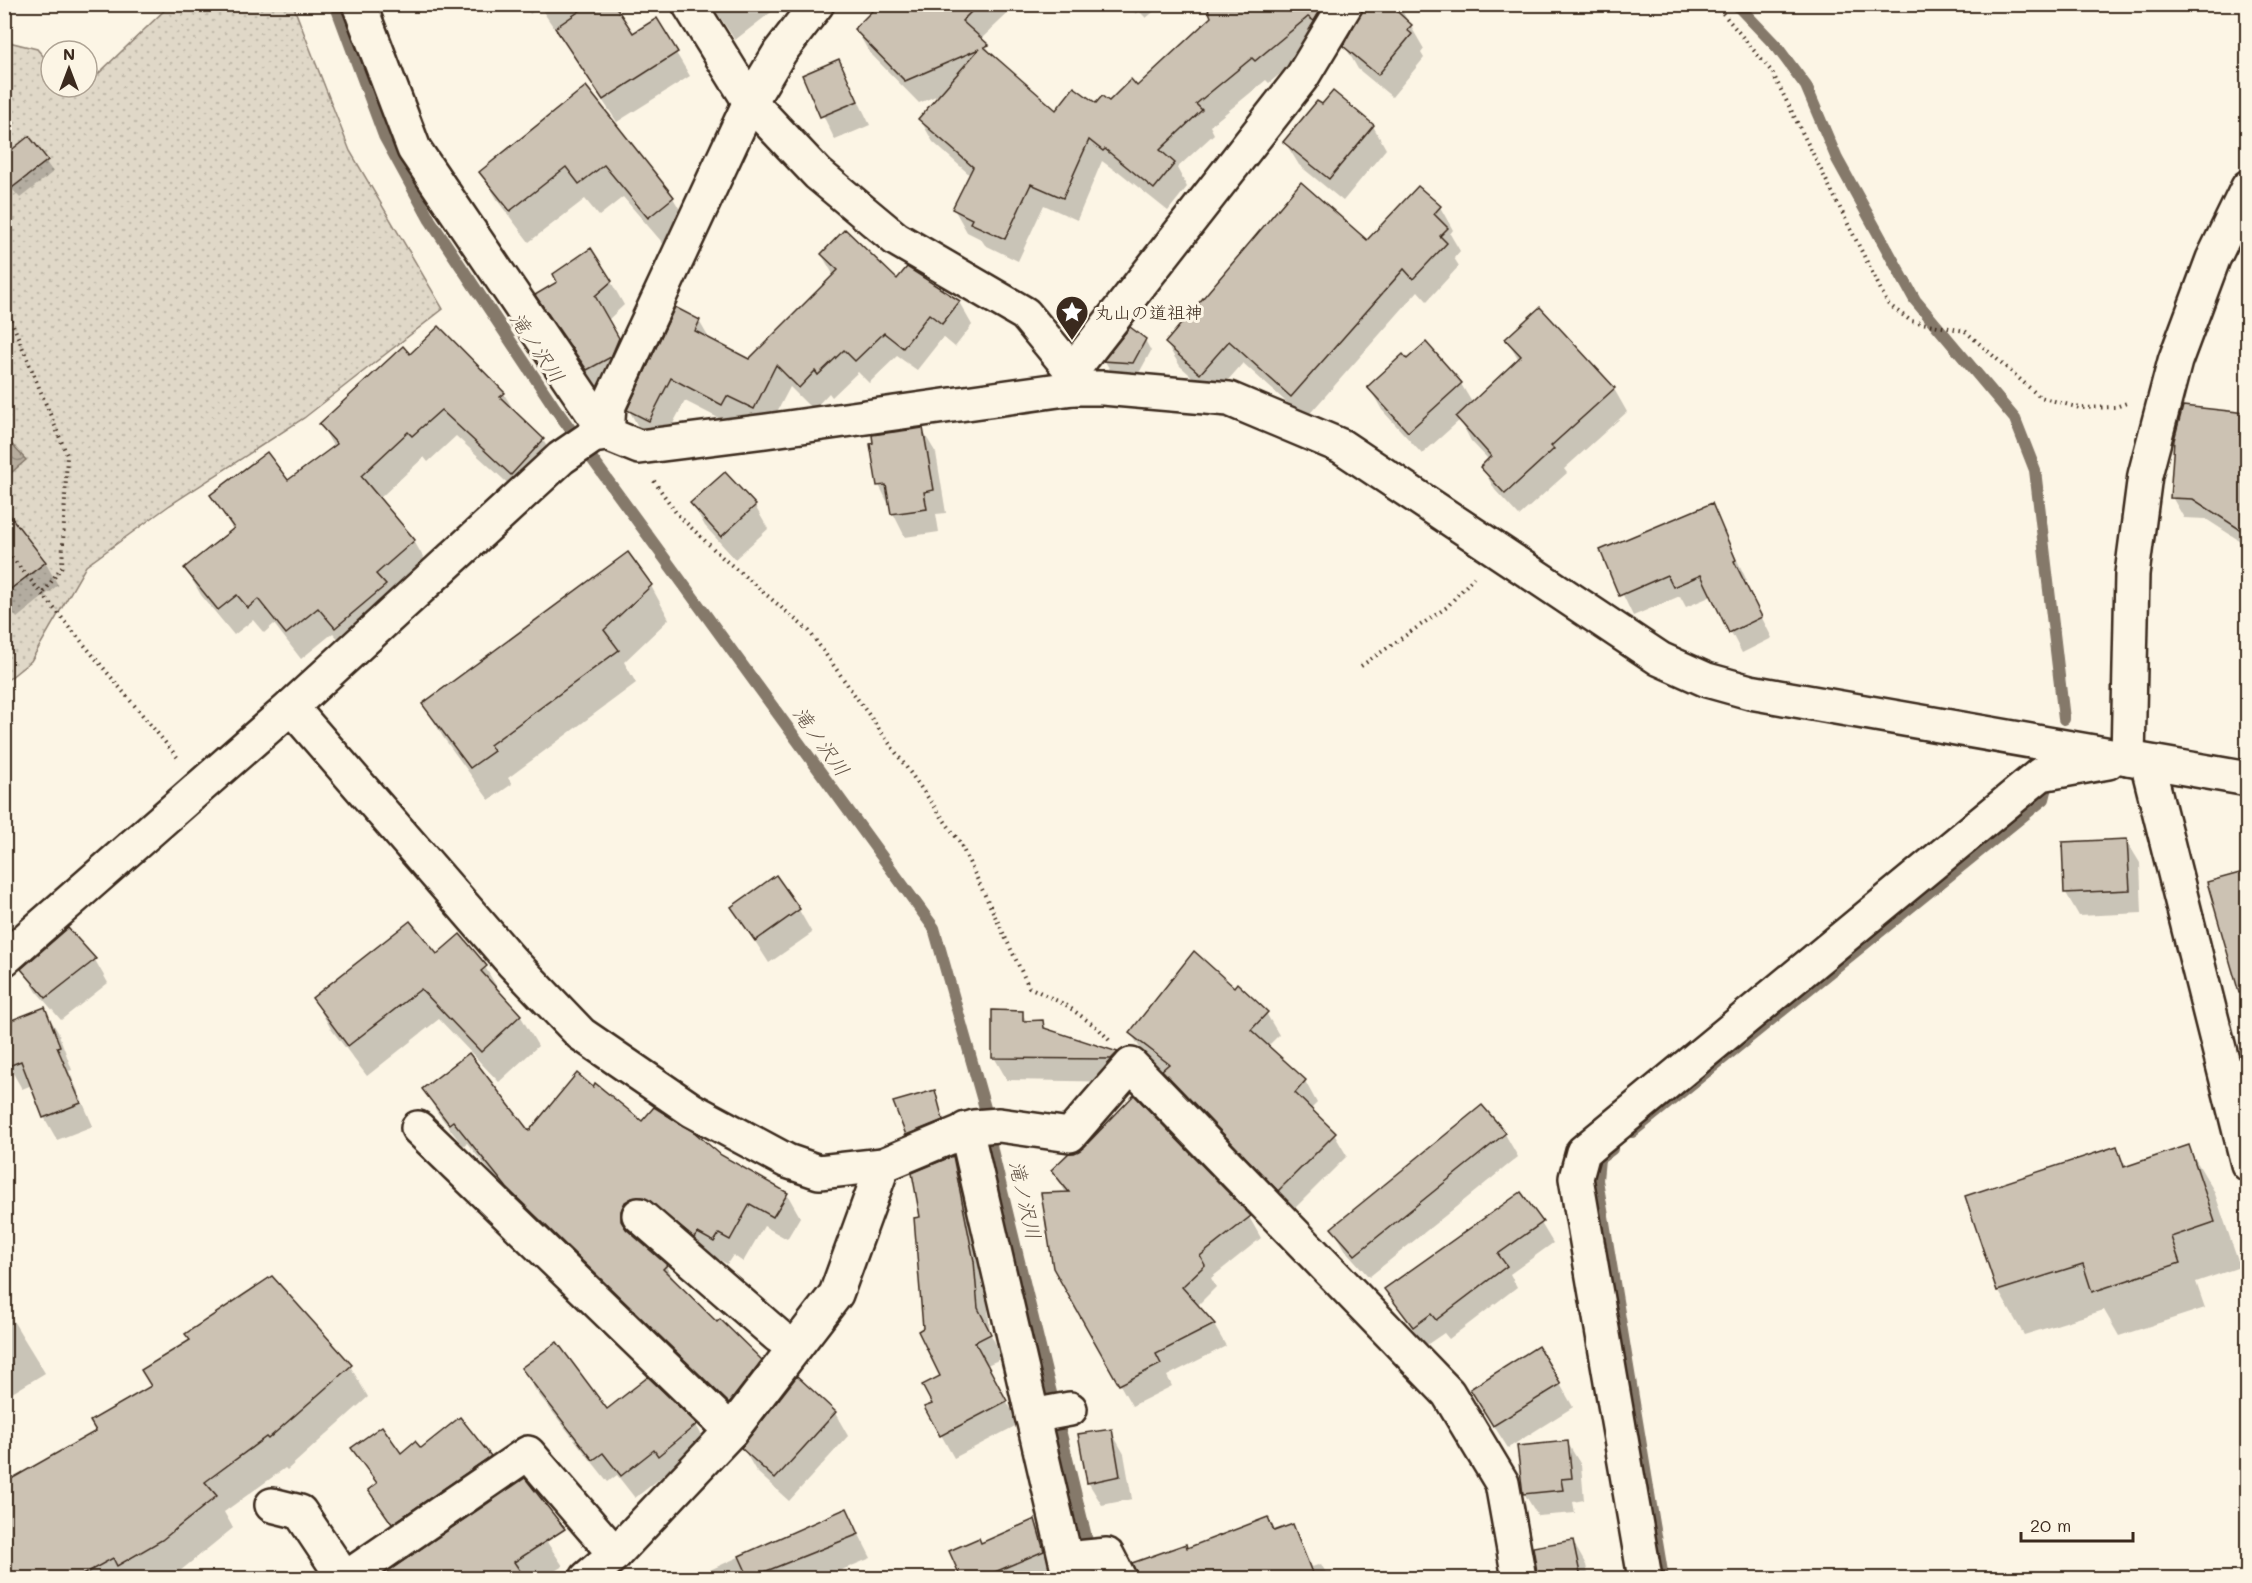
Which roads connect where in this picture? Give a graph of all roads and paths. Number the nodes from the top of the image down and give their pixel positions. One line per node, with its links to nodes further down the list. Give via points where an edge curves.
1 (359, 4): 11 (street, via 414,149)
2 (689, 4): 6 (street)
3 (817, 4): 6 (street, via 780,52)
4 (1346, 4): 9 (street, via 1302,77)
5 (1715, 4): 10 (path, via 1772,72 1888,304 1911,321 1965,331 2040,397 2080,408 2116,407)
6 (750, 102): 9 (street, via 819,174 896,239 1025,314); 11 (street, via 609,405)
7 (2247, 187): 10 (street, via 2213,259)
8 (4, 303): 15 (path, via 67,455 62,566)
9 (1072, 380): 11 (street, via 766,432 639,447); 14 (street, via 1103,388 1229,399 1341,446)
10 (2168, 386): 18 (street, via 2145,475 2132,573)
11 (600, 435): 17 (street, via 561,458)
12 (653, 479): 22 (path, via 677,514 809,631 959,841 1029,987 1066,1005 1099,1029)
13 (4, 548): 15 (path)
14 (1498, 550): 16 (path, via 1447,607); 18 (street, via 1660,659 1707,681 1750,692)
15 (43, 594): 20 (path)
16 (1361, 666)
17 (291, 707): 20 (street); 26 (street, via 512,962 581,1034 692,1110 787,1161 819,1172)
18 (2137, 760): 19 (street); 25 (street); 36 (street, via 2041,774 1583,1152 1576,1178)
19 (2247, 779)
20 (201, 785): 21 (street)
21 (4, 959)
22 (1131, 1065): 23 (street, via 1070,1135); 35 (street, via 1448,1393 1502,1483)
23 (980, 1127): 26 (street); 32 (street)
24 (418, 1128): 29 (street)
25 (2247, 1164)
26 (884, 1165): 28 (street, via 836,1294)
27 (639, 1215): 28 (street)
28 (795, 1347): 29 (street)
29 (730, 1431): 31 (street)
30 (272, 1505): 33 (street, via 300,1512)
31 (615, 1554): 33 (street, via 528,1453); 34 (street)
32 (1086, 1566)
33 (345, 1578)
34 (587, 1578)
35 (1520, 1578)
36 (1645, 1578)

